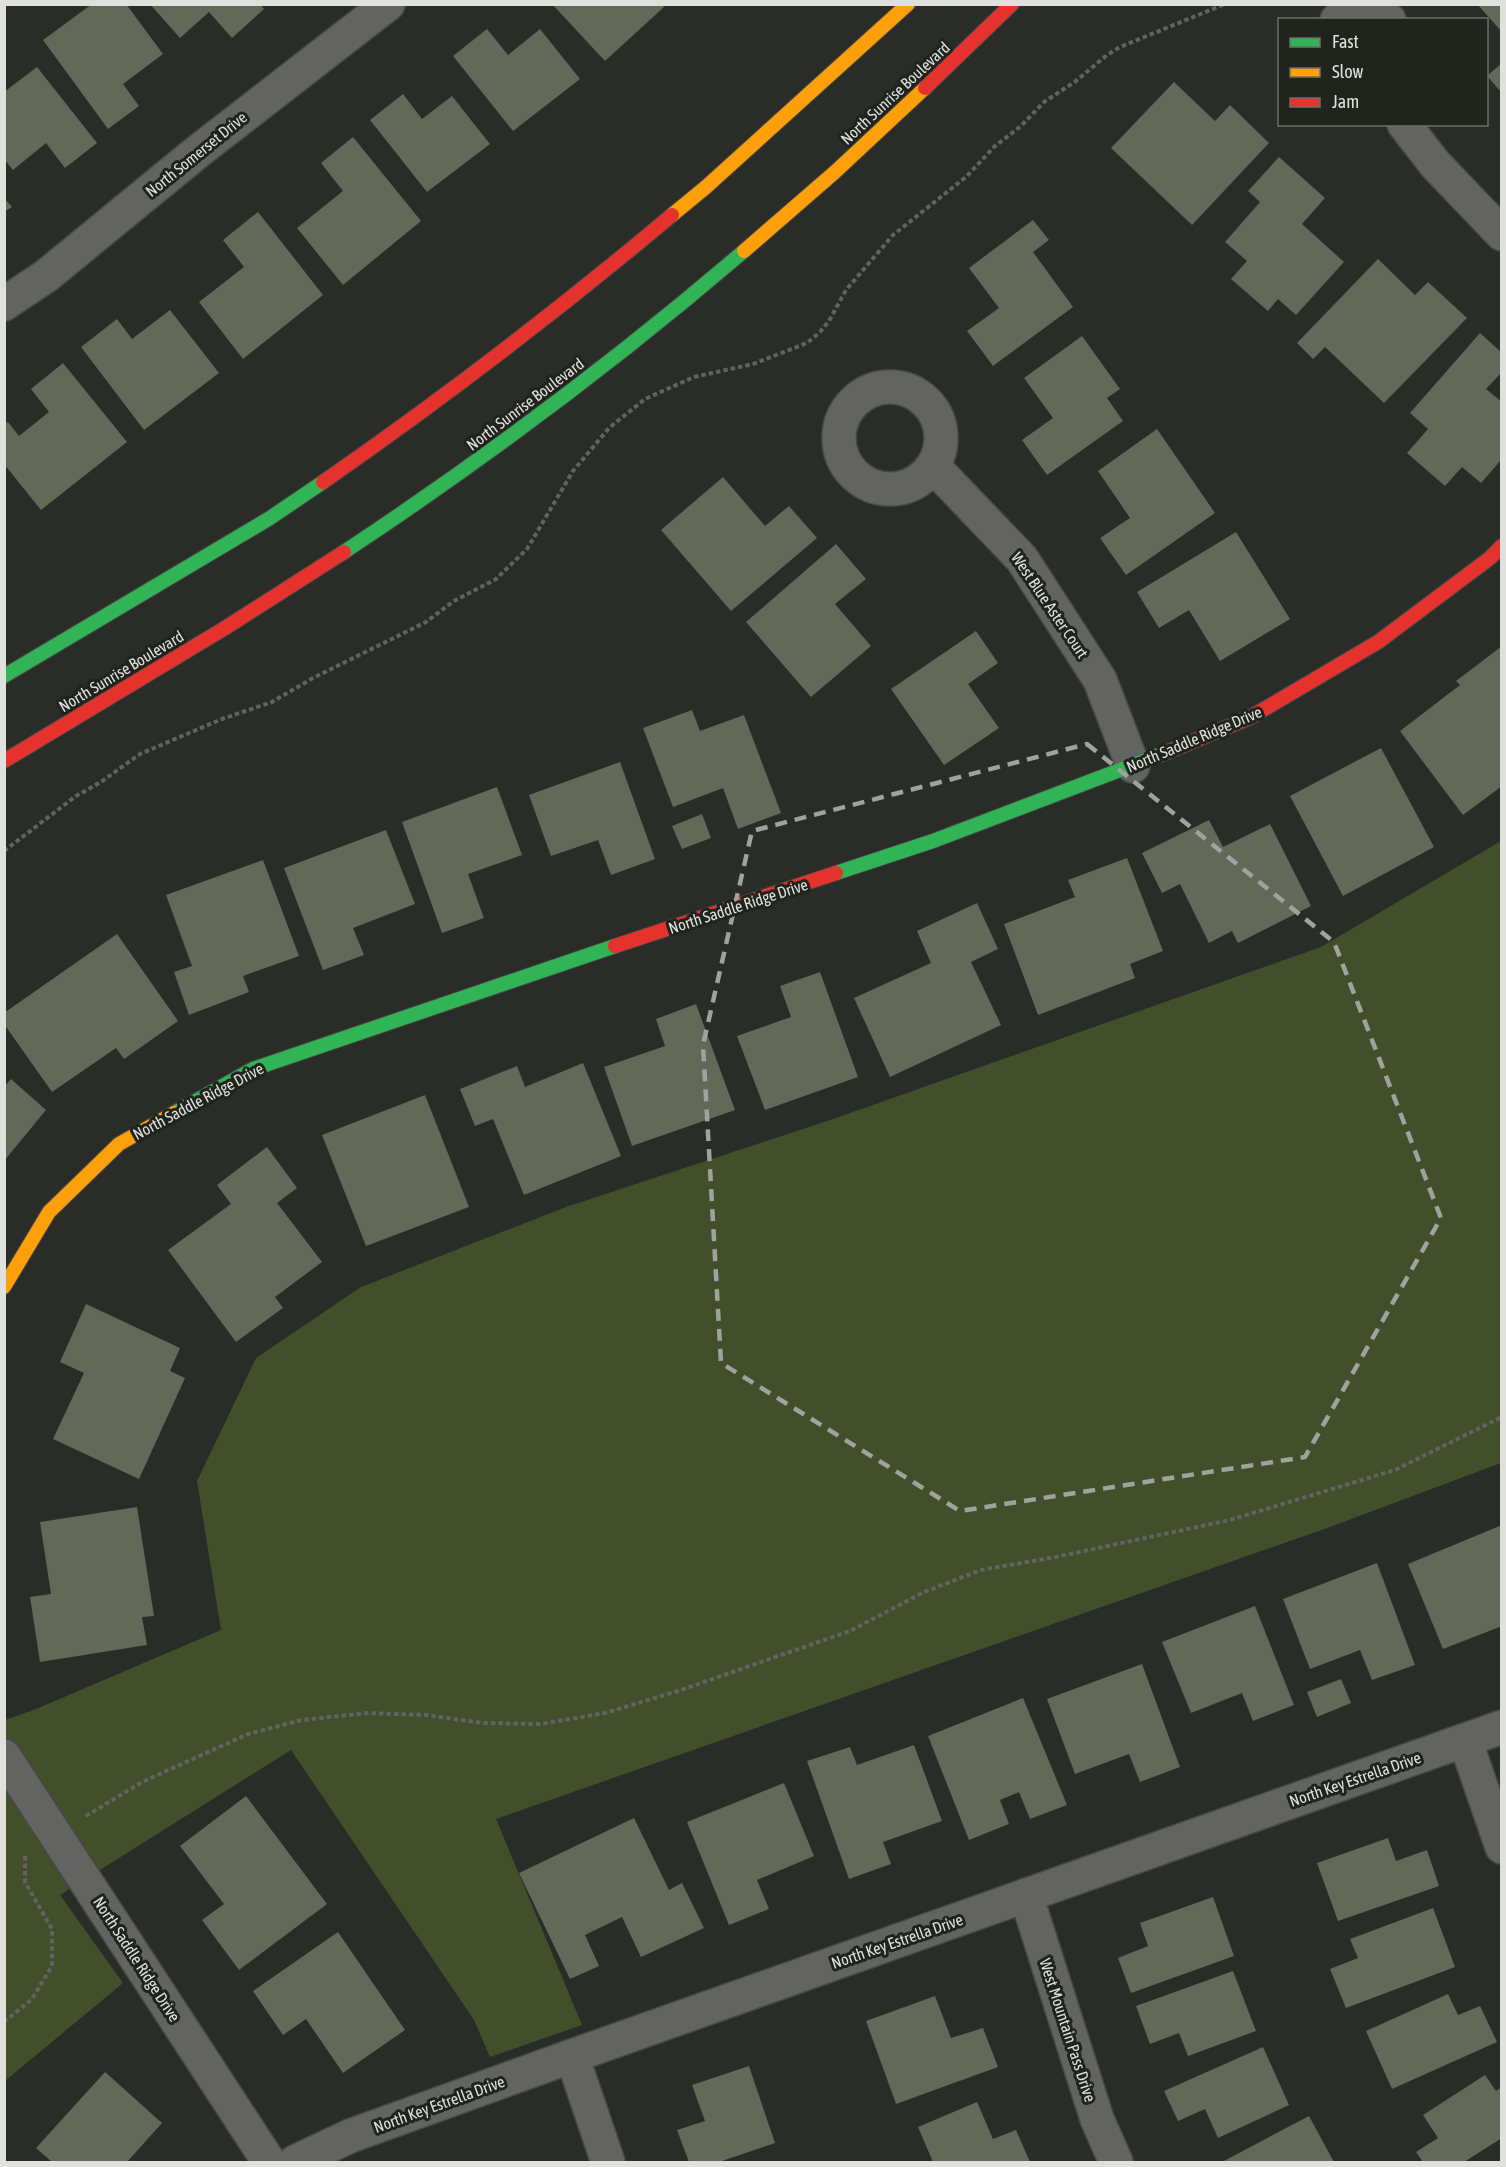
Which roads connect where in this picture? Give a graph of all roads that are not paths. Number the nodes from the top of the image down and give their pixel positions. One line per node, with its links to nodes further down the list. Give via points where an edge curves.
1 (388, 4): 8 (street, North Somerset Drive, via 46,276)
2 (908, 4): 11 (street, via 697,195 581,291 394,432 270,518)
3 (1012, 4): 12 (street, North Sunrise Boulevard, via 753,244 570,393 439,488 300,580)
4 (1342, 18): 5 (street, via 1369,12)
5 (1384, 18)
6 (1406, 126): 7 (street, via 1435,164)
7 (1502, 234)
8 (4, 304)
9 (933, 466): 13 (street, West Blue Aster Court, via 1022,559 1100,680)
10 (1502, 546): 13 (street, North Saddle Ridge Drive, via 1368,648 1249,718)
11 (4, 676)
12 (4, 761)
13 (1133, 766): 14 (street, North Saddle Ridge Drive, via 933,842 253,1069 119,1144 49,1212)
14 (4, 1287)
15 (1502, 1727): 16 (street, North Key Estrella Drive)
16 (1465, 1740): 18 (street); 19 (street, North Key Estrella Drive)
17 (4, 1756): 21 (street, North Saddle Ridge Drive)
18 (1502, 1846)
19 (1026, 1895): 20 (street, North Key Estrella Drive); 24 (street, West Mountain Pass Drive, via 1097,2119)
20 (572, 2056): 22 (street, North Key Estrella Drive, via 350,2136); 23 (street)
21 (269, 2163)
22 (296, 2163)
23 (608, 2163)
24 (1116, 2163)

